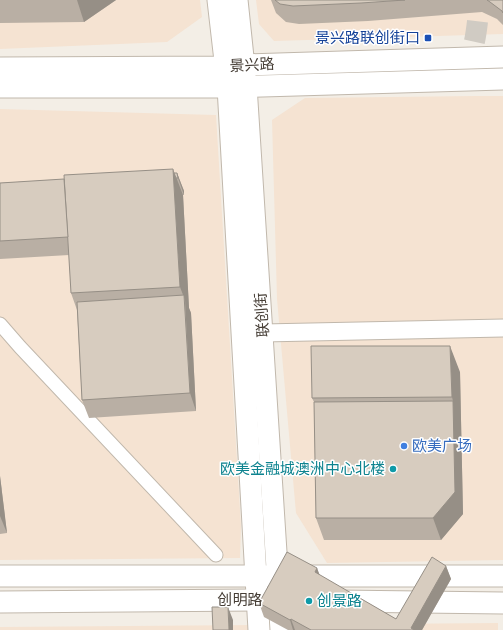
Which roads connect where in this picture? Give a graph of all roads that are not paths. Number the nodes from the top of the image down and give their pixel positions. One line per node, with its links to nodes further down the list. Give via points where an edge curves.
1 (218, 0): 5 (street, 联创街)
2 (237, 0): 5 (street, 联创街)
3 (503, 57): 5 (street, 景兴路)
4 (0, 68): 5 (street, 景兴路)
5 (236, 76): 6 (street, 景兴路); 7 (street, 景兴路); 10 (street, 联创街); 12 (street, 联创街)
6 (503, 79)
7 (0, 87)
8 (0, 324): 11 (street)
9 (503, 328): 10 (street)
10 (263, 333): 13 (street, 联创街)
11 (216, 555)
12 (256, 575): 13 (street, 创明路); 14 (street, 创明路); 16 (street, 联创街)
13 (278, 575): 15 (street, 创明路); 17 (street, 联创街)
14 (0, 576)
15 (503, 576)
16 (257, 600): 17 (street, 创明路); 18 (street, 创明路); 20 (street, 联创街)
17 (279, 600): 19 (street, 创明路); 21 (street, 联创街)
18 (0, 602)
19 (503, 602)
20 (259, 630)
21 (281, 630)

